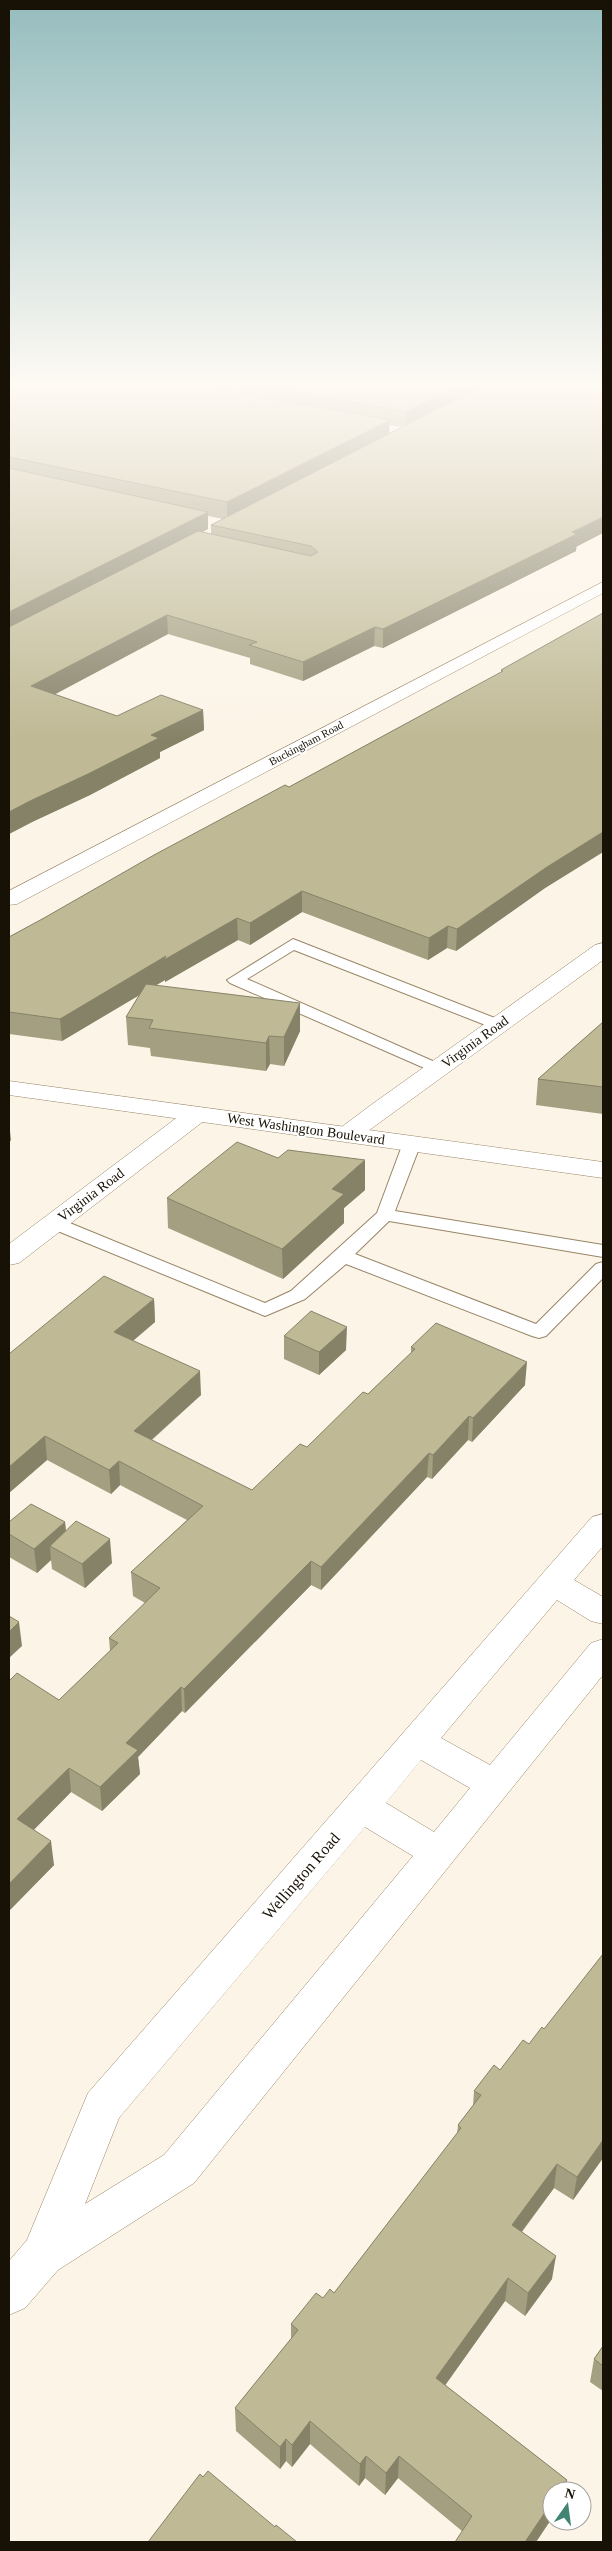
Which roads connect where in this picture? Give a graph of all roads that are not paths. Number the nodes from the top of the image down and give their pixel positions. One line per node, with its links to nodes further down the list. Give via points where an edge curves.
1 (603, 587): 2 (street, Buckingham Road)
2 (9, 899)
3 (603, 950): 4 (street, Virginia Road)
4 (499, 1026): 5 (street, Virginia Road); 5 (lane, via 294,944 235,980)
5 (438, 1069): 8 (street, Virginia Road)
6 (9, 1088): 7 (street, West Washington Boulevard)
7 (196, 1115): 8 (street, West Washington Boulevard); 12 (street, Virginia Road)
8 (348, 1134): 9 (street, West Washington Boulevard)
9 (412, 1144): 10 (street, West Washington Boulevard); 11 (lane)
10 (603, 1170)
11 (385, 1215): 13 (lane); 14 (lane)
12 (54, 1223): 14 (lane, via 264,1310 298,1295); 15 (street, Virginia Road)
13 (603, 1251)
14 (343, 1256): 16 (lane, via 539,1332)
15 (9, 1257)
16 (603, 1268)
17 (601, 1531): 18 (street, Wellington Road)
18 (553, 1583): 19 (street); 21 (street, Wellington Road)
19 (603, 1612)
20 (603, 1652): 22 (street, Wellington Road)
21 (417, 1741): 22 (street); 23 (street, Wellington Road)
22 (495, 1784): 24 (street, Wellington Road)
23 (361, 1806): 24 (street); 25 (street, Wellington Road, via 103,2106)
24 (438, 1853): 25 (street, Wellington Road, via 179,2169)
25 (42, 2255): 26 (street, Wellington Road)
26 (9, 2293)

